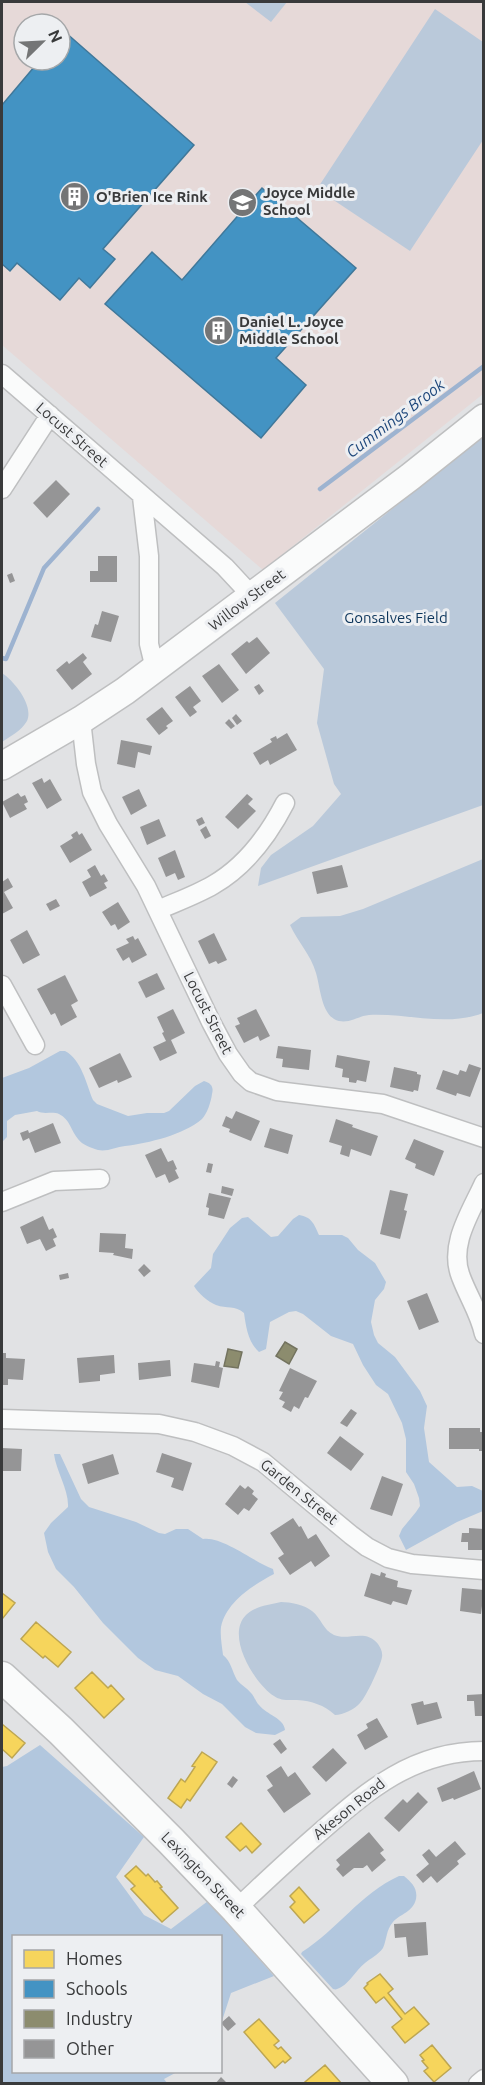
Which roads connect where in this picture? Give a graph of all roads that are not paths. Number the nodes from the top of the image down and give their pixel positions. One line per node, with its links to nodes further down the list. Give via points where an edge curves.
1 (2, 374): 2 (street, Locust Street)
2 (50, 415): 4 (street); 5 (street, Locust Street)
3 (483, 418): 6 (street, Willow Street)
4 (2, 489)
5 (142, 497): 6 (street, Locust Street, via 225,567); 7 (street, via 149,556 148,644)
6 (252, 596): 7 (street, Willow Street)
7 (155, 669): 8 (street, Willow Street)
8 (81, 720): 9 (street, Willow Street); 11 (street, Locust Street, via 92,792)
9 (2, 766)
10 (285, 803): 11 (street, via 264,840 227,876)
11 (158, 910): 14 (street, Locust Street, via 228,1054 251,1082 285,1092 383,1104)
12 (2, 985): 13 (street)
13 (35, 1045)
14 (483, 1138)
15 (100, 1179): 17 (street, via 54,1181)
16 (483, 1183): 18 (street, via 459,1239 457,1256 459,1274)
17 (2, 1202)
18 (483, 1334)
19 (2, 1419): 20 (street, Garden Street, via 159,1424 195,1432 263,1462 351,1535 388,1558)
20 (483, 1570)
21 (2, 1677): 23 (main road, Lexington Street, via 86,1756)
22 (483, 1751): 23 (street, Akeson Road, via 436,1758 388,1777 347,1808)
23 (236, 1909): 25 (main road, Lexington Street)
24 (483, 2079): 26 (street)
25 (393, 2084)
26 (478, 2084)

